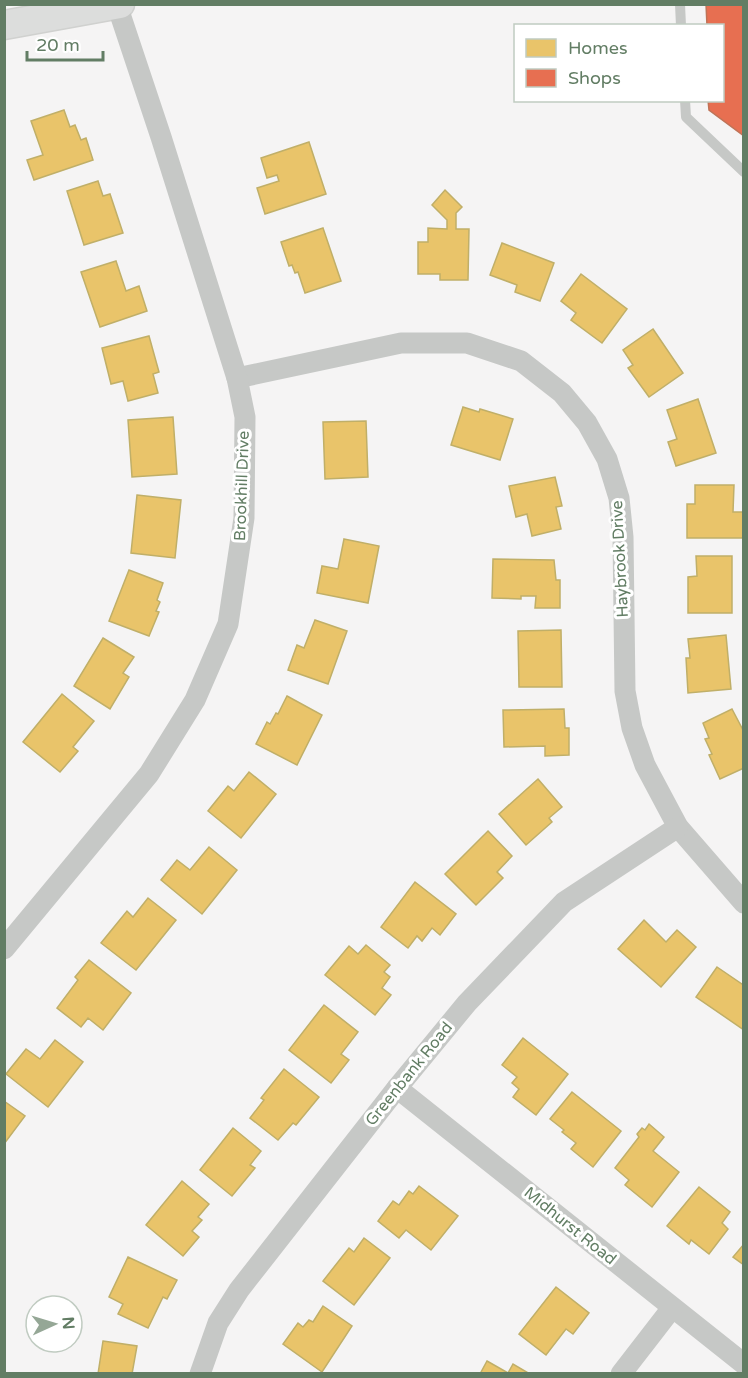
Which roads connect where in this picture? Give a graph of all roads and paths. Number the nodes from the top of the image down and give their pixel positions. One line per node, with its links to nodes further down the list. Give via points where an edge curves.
1 (680, 4): 3 (lane)
2 (118, 5): 4 (main road); 7 (street, Brookhill Drive)
3 (681, 24)
4 (4, 25)
5 (686, 102): 6 (lane, via 686,117)
6 (744, 172)
7 (237, 378): 8 (street, Haybrook Drive, via 401,343 467,344 521,362 562,393 587,423 607,459 619,498 625,691 645,765); 10 (street, Brookhill Drive, via 244,417 244,518 228,624 195,700 149,774)
8 (678, 827): 9 (street, Haybrook Drive); 11 (street, Greenbank Road, via 564,902 467,1003)
9 (744, 903)
10 (4, 949)
11 (397, 1088): 12 (street, Midhurst Road); 14 (street, Greenbank Road, via 239,1290 218,1323)
12 (672, 1308): 13 (street, Midhurst Road); 15 (street)
13 (744, 1364)
14 (200, 1374)
15 (621, 1374)

